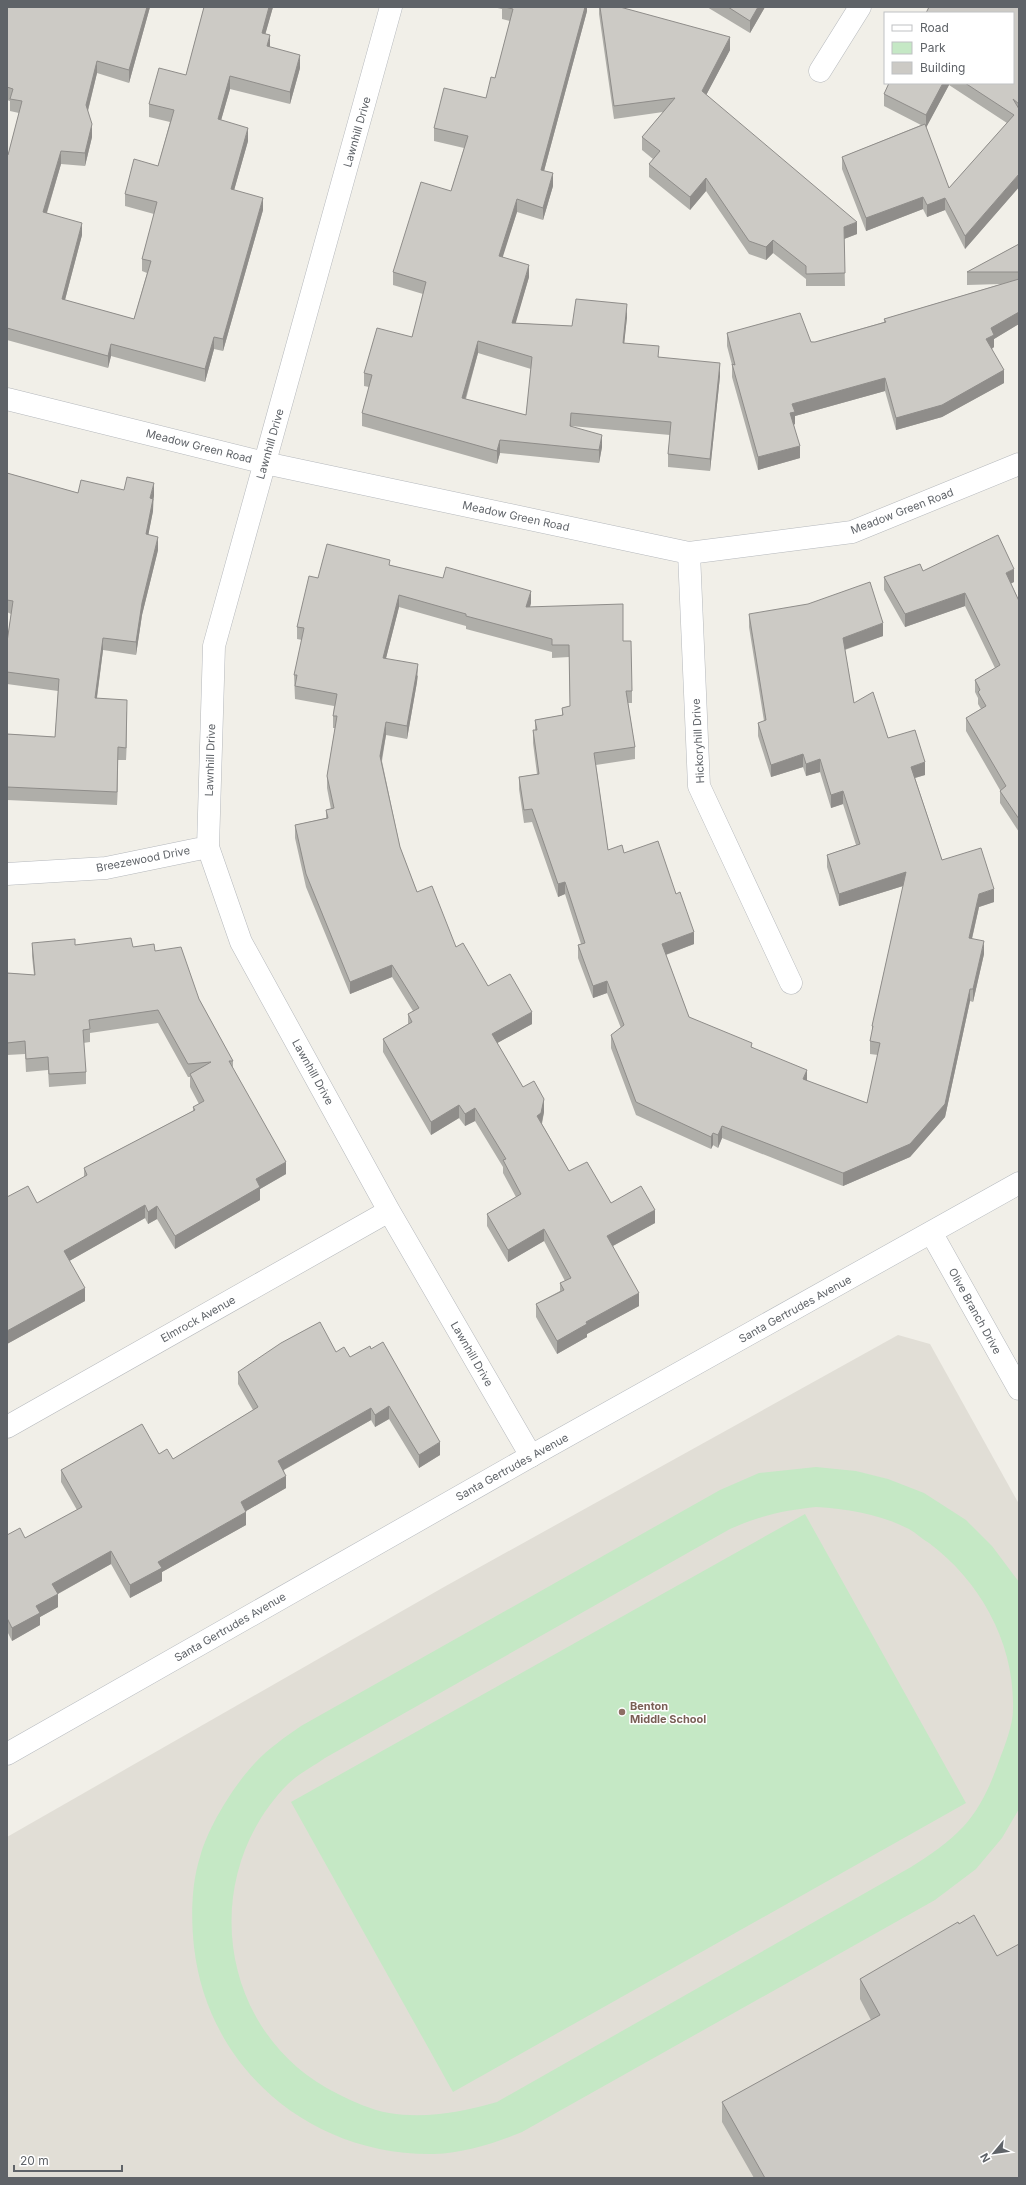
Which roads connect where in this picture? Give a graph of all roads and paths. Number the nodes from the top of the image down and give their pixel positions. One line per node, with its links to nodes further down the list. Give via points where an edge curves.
1 (391, 7): 5 (street, Lawnhill Drive)
2 (860, 7): 3 (street)
3 (820, 71)
4 (7, 399): 5 (street, Meadow Green Road)
5 (265, 462): 7 (street, Meadow Green Road); 8 (street, Lawnhill Drive, via 214,646)
6 (1019, 464): 7 (street, Meadow Green Road, via 852,532)
7 (689, 552): 10 (street, Hickoryhill Drive, via 699,786)
8 (208, 847): 9 (street, Breezewood Drive, via 106,868); 12 (street, Lawnhill Drive, via 242,942)
9 (7, 874)
10 (791, 983)
11 (1019, 1184): 13 (street, Santa Gertrudes Avenue)
12 (389, 1211): 15 (street, Elmrock Avenue); 16 (street, Lawnhill Drive)
13 (932, 1234): 14 (street, Olive Branch Drive); 16 (street, Santa Gertrudes Avenue)
14 (1019, 1389)
15 (7, 1427)
16 (531, 1456): 17 (street, Santa Gertrudes Avenue)
17 (7, 1754)

